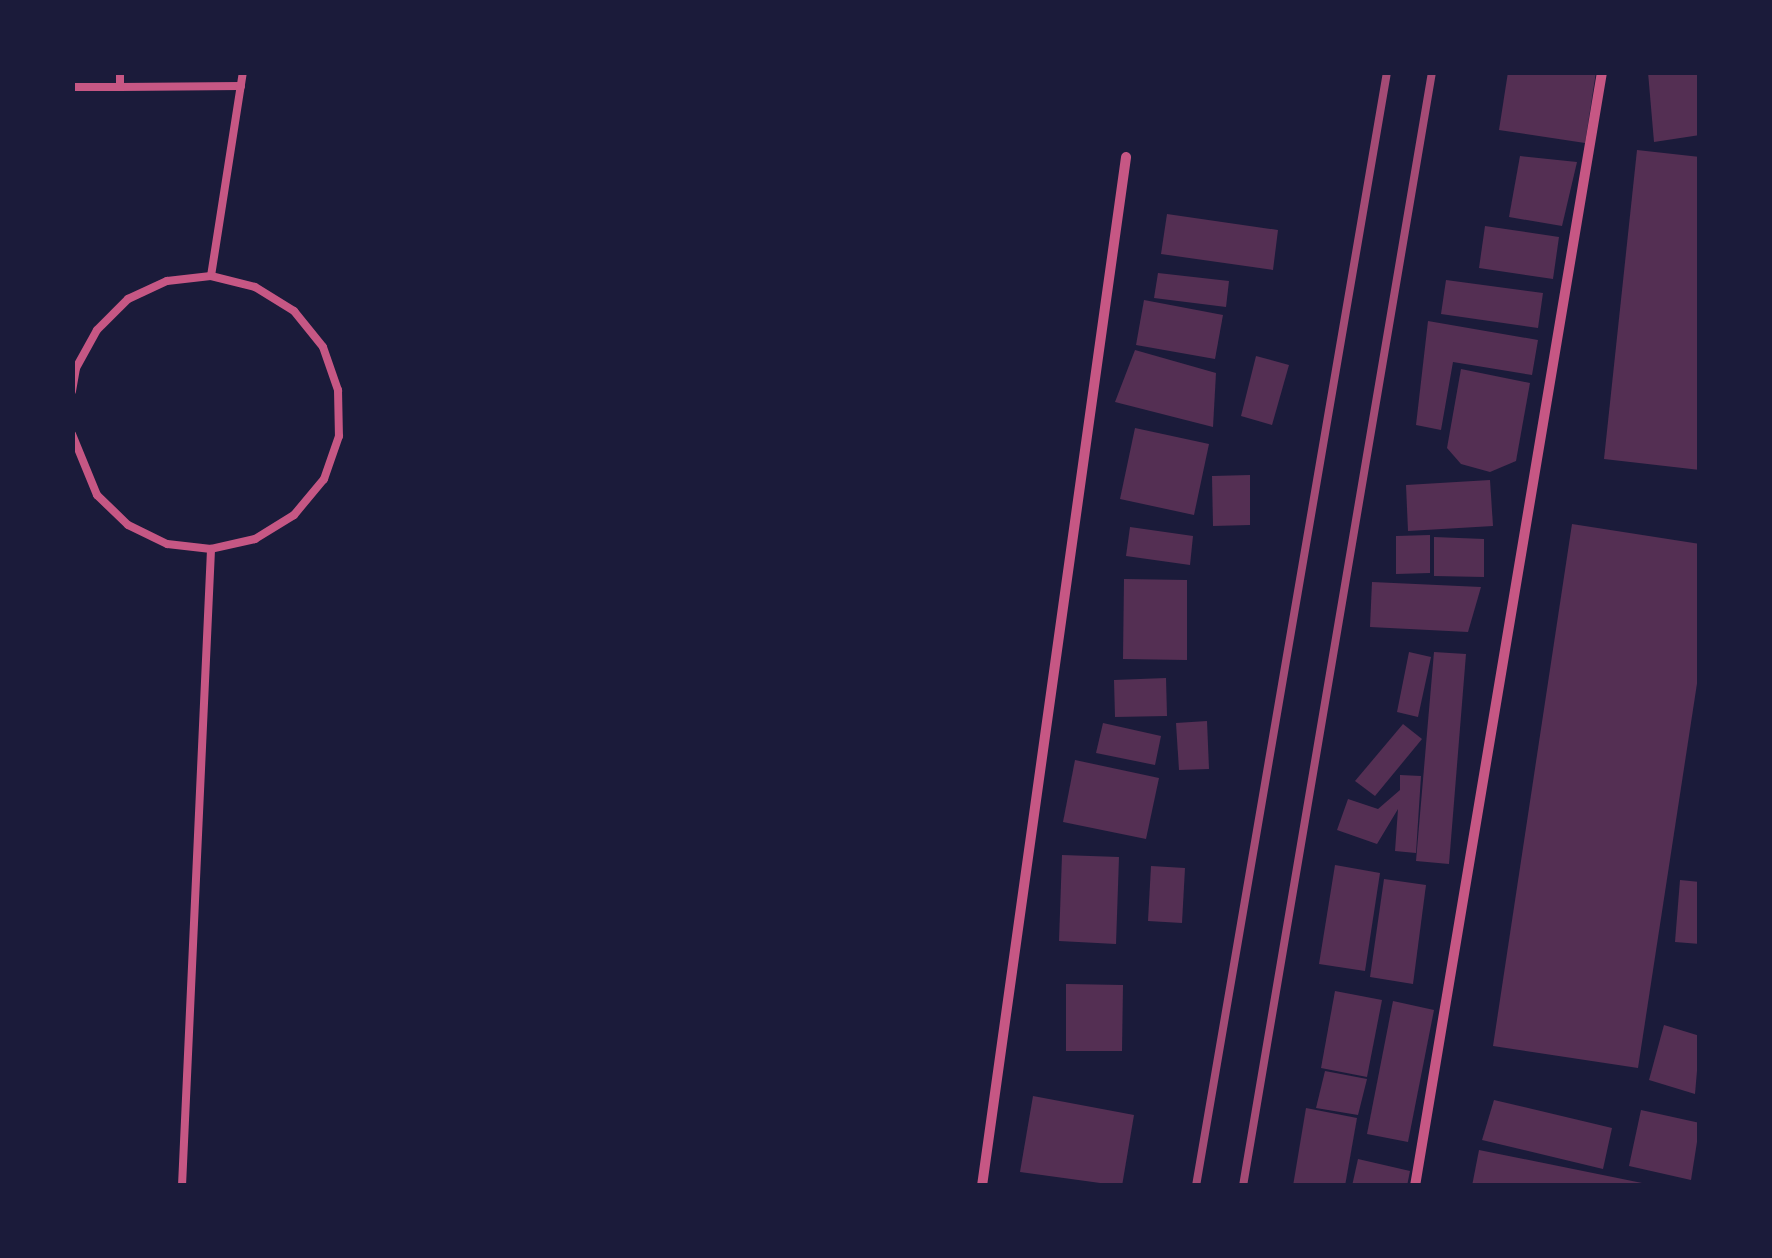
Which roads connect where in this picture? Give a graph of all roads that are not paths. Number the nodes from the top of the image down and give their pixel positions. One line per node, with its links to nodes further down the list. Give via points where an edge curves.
1 (120, 72): 6 (lane)
2 (243, 72): 4 (lane)
3 (1602, 72): 14 (street)
4 (241, 86): 6 (lane); 8 (lane)
5 (72, 87): 6 (lane)
6 (120, 87)
7 (1126, 157): 13 (street)
8 (211, 276): 9 (lane, via 167,281 128,300 97,330 76,368); 11 (lane, via 255,286 294,310 323,347 338,390 339,436 324,479 294,515 256,539)
9 (72, 391)
10 (72, 434): 11 (lane, via 97,495 128,525 167,544)
11 (211, 549): 12 (lane)
12 (182, 1186)
13 (982, 1186)
14 (1415, 1186)

